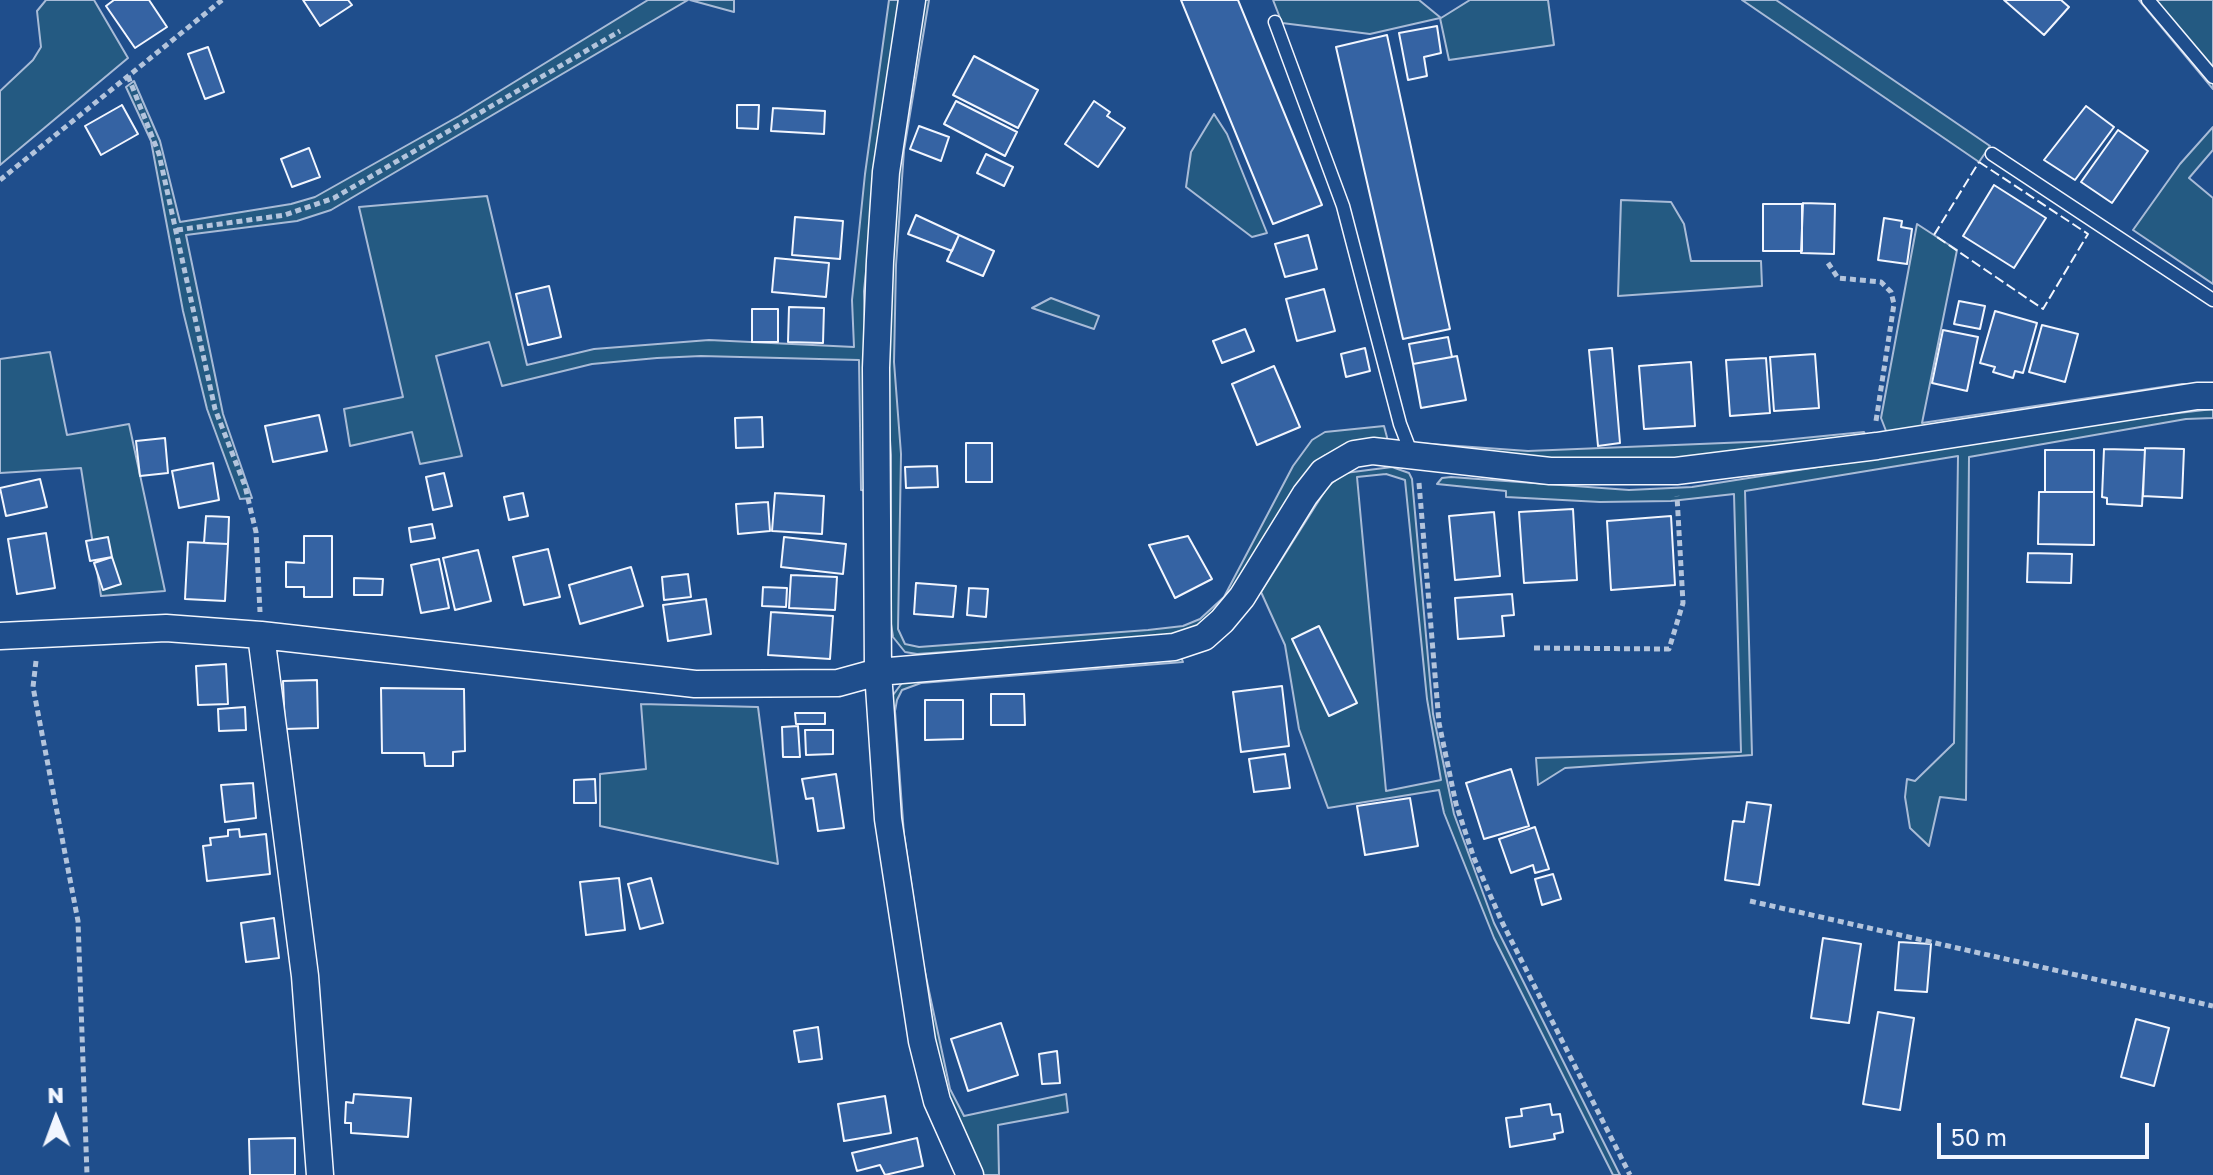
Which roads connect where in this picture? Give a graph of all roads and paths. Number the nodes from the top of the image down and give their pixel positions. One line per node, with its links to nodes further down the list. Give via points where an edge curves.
1 (222, 0): 6 (path)
2 (912, 0): 21 (street, via 886,172 880,261)
3 (2148, 0): 7 (lane)
4 (1275, 22): 15 (lane, via 1343,206)
5 (620, 31): 10 (path, via 334,198 285,215)
6 (128, 76): 9 (path); 10 (path, via 154,136)
7 (2213, 77)
8 (1992, 154): 12 (lane)
9 (0, 180)
10 (177, 230): 18 (path, via 215,409 245,486 256,532)
11 (1828, 263): 14 (path, via 1838,278 1881,282 1891,292 1894,304 1875,418)
12 (2213, 300)
13 (2213, 396): 14 (street)
14 (1877, 446): 16 (street)
15 (1412, 455): 16 (street, via 1550,471); 21 (street, via 1354,454 1323,472 1242,597 1204,637 1174,647); 27 (path, via 1439,723 1456,804 1502,922)
16 (1676, 471): 20 (path, via 1683,603 1669,649)
17 (40, 632): 18 (street, via 166,628); 19 (street); 24 (path, via 33,687 78,921)
18 (261, 635): 21 (street, via 695,684 838,683); 25 (street, via 305,976)
19 (0, 636)
20 (1534, 648)
21 (878, 672): 26 (street, via 888,819 922,1041 937,1101)
22 (1750, 901): 23 (path)
23 (2213, 1006)
24 (87, 1175)
25 (320, 1175)
26 (970, 1175)
27 (1630, 1175)

